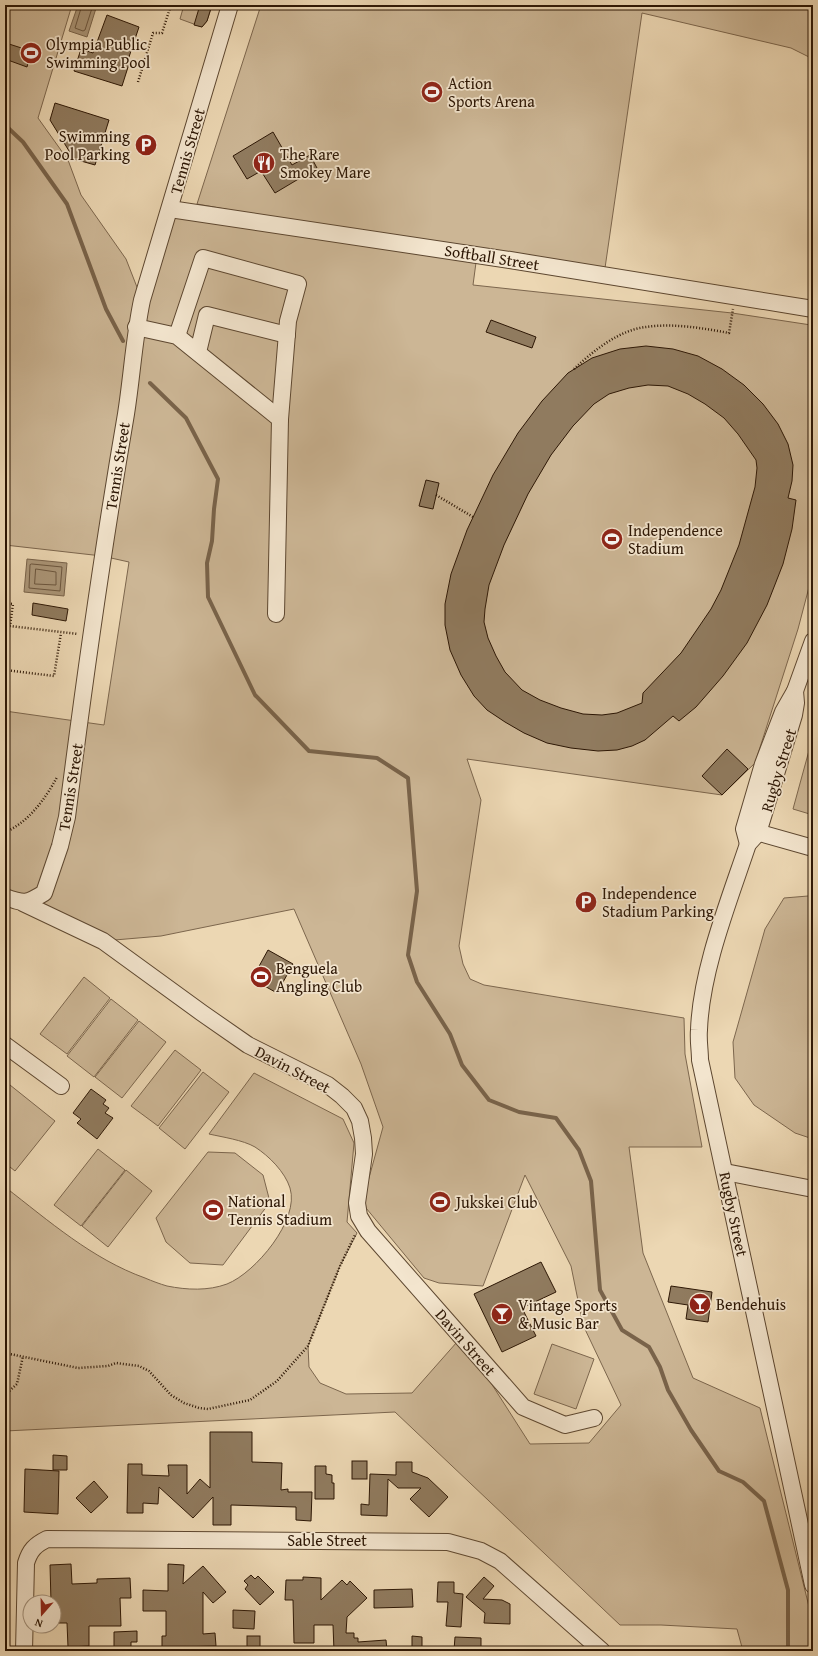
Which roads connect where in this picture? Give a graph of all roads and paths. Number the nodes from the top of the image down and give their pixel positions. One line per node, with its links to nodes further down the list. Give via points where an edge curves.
1 (171, 5): 3 (path, via 162,33 153,33)
2 (230, 5): 4 (street, Tennis Street)
3 (138, 82)
4 (170, 209): 5 (street, Softball Street); 7 (street, Tennis Street)
5 (735, 296): 6 (street, Softball Street); 11 (path, via 729,333 668,326 646,327 629,331 601,346)
6 (813, 309)
7 (136, 327): 9 (street); 20 (street, Tennis Street, via 130,386)
8 (287, 335): 9 (street, via 298,284 203,258); 10 (street, via 207,315); 12 (street)
9 (177, 336): 10 (street)
10 (198, 352): 12 (street)
11 (574, 369)
12 (280, 419): 16 (street)
13 (436, 495): 14 (path)
14 (473, 517)
15 (5, 603): 17 (path, via 13,604)
16 (276, 614)
17 (10, 626): 18 (path); 19 (path)
18 (5, 627)
19 (61, 632): 20 (path); 22 (path, via 54,676)
20 (90, 636): 29 (street, Tennis Street, via 62,839 44,893)
21 (813, 641): 24 (street, Rugby Street, via 766,756)
22 (5, 670)
23 (60, 771): 25 (path, via 42,804 13,829)
24 (752, 830): 26 (street); 27 (street); 32 (street, Rugby Street, via 717,937 704,987 699,1030 700,1060)
25 (5, 832)
26 (813, 837)
27 (813, 848)
28 (5, 898): 29 (street)
29 (23, 903): 34 (street, Davin Street, via 103,941 248,1045 328,1085 342,1096 354,1108 360,1121 364,1154 357,1203 359,1216)
30 (5, 1045): 31 (street)
31 (61, 1086)
32 (725, 1172): 33 (street); 39 (street, Rugby Street)
33 (813, 1189)
34 (368, 1231): 36 (path, via 357,1232 340,1266 308,1346 277,1381 250,1400 208,1410 171,1396 149,1371 140,1366 116,1363 78,1368); 38 (street, Davin Street, via 523,1407 565,1425)
35 (5, 1353): 36 (path)
36 (22, 1356): 37 (path, via 17,1384)
37 (5, 1395)
38 (594, 1418)
39 (813, 1585)
40 (24, 1651): 41 (street, Sable Street, via 26,1563 36,1544 47,1539 448,1542 482,1550 500,1561)
41 (602, 1651)

